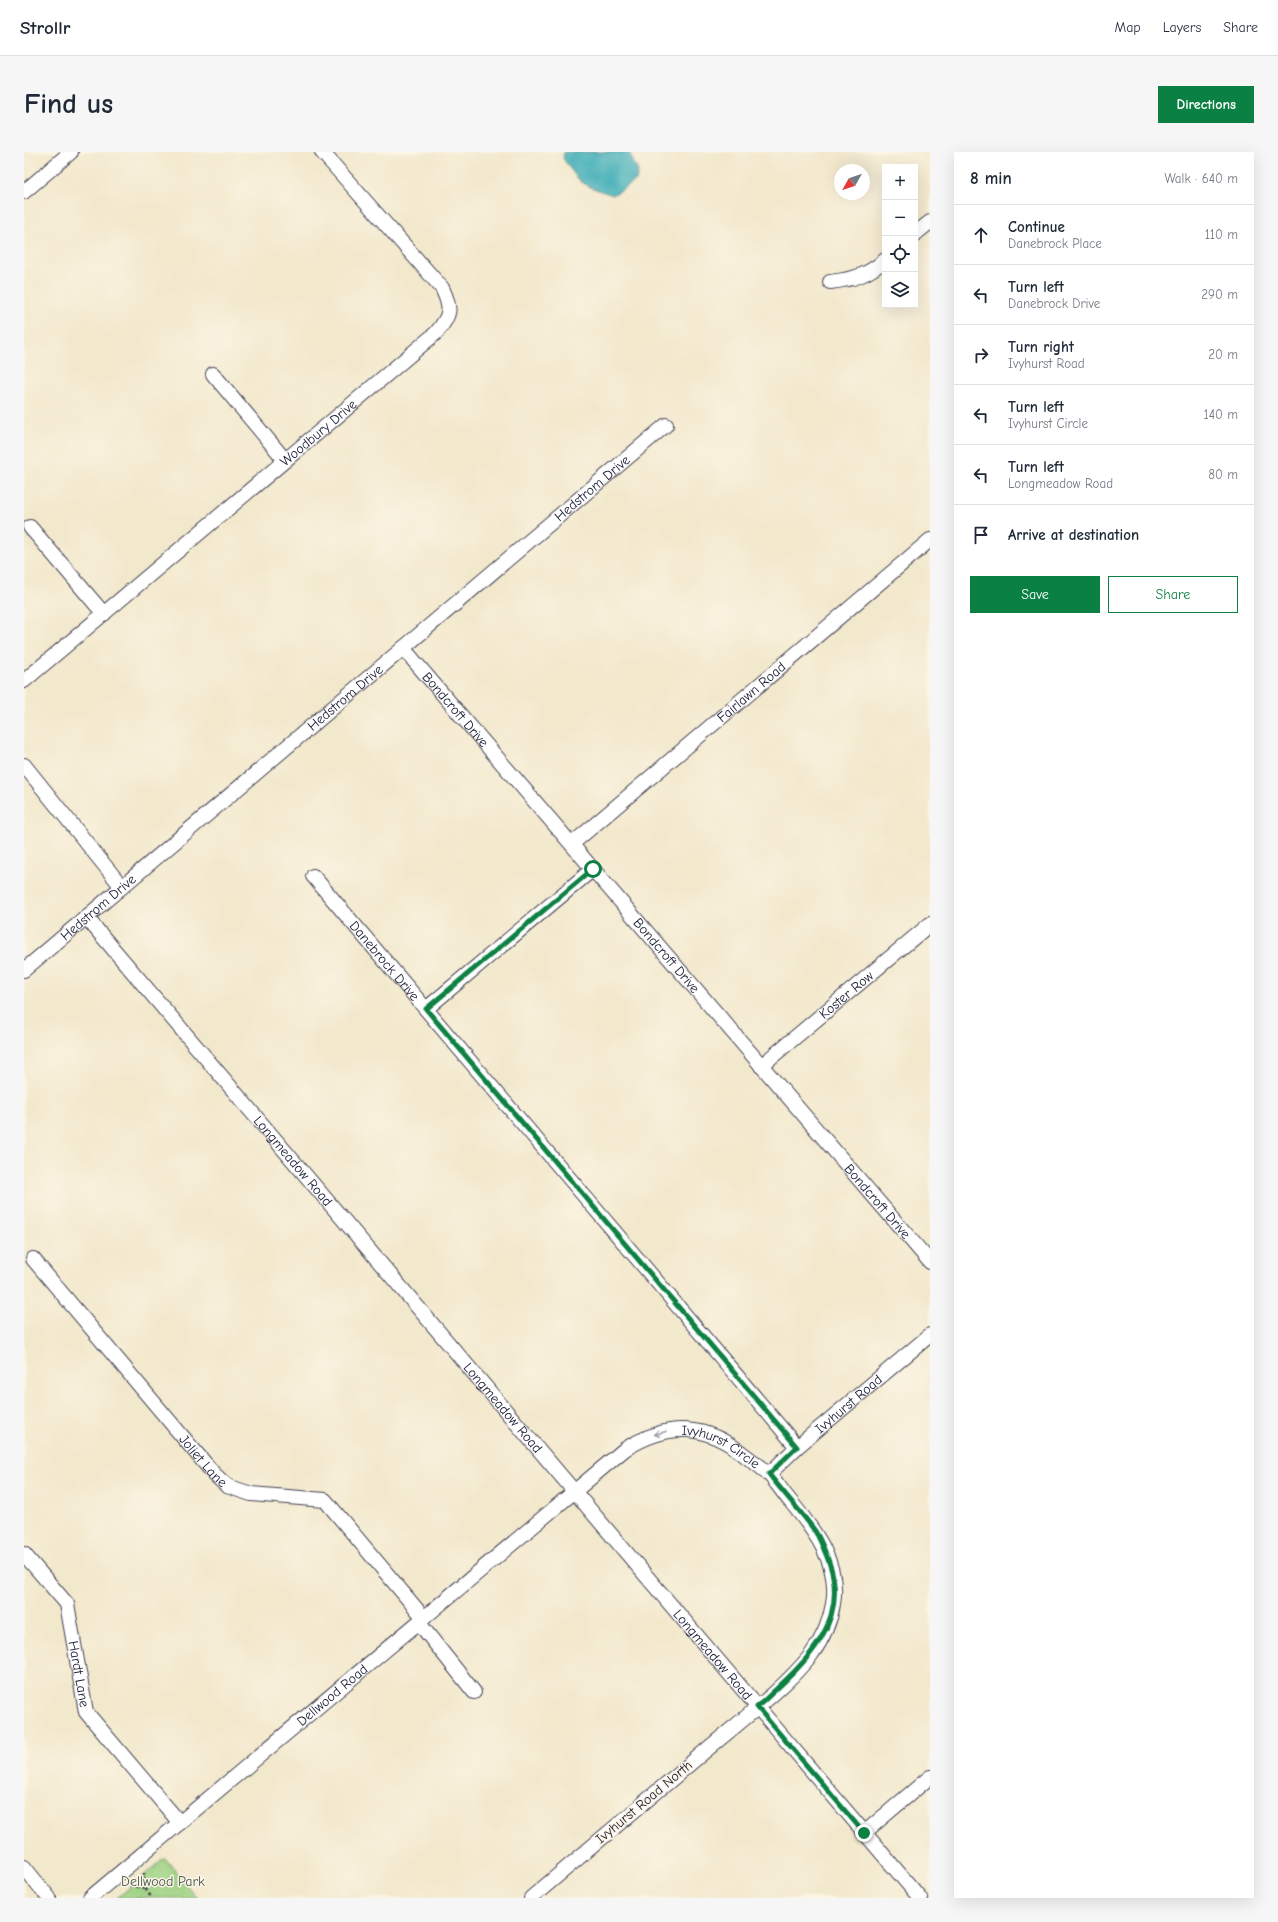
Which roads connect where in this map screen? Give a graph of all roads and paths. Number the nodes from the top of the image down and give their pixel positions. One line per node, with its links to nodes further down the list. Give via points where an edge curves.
1 (71, 152): 3 (street)
2 (322, 152): 10 (street, Woodbury Drive, via 442,288 449,311 447,320 436,333)
3 (24, 192)
4 (930, 222): 5 (street)
5 (918, 232)
6 (882, 263): 7 (street, via 871,272 852,280)
7 (830, 282)
8 (213, 374): 10 (street)
9 (666, 425): 14 (street, Hedstrom Drive)
10 (286, 460): 13 (street, Woodbury Drive)
11 (30, 527): 13 (street)
12 (930, 540): 17 (street, Fairlawn Road)
13 (104, 614): 15 (street, Woodbury Drive)
14 (403, 648): 17 (street, Bondcroft Drive); 20 (street, Hedstrom Drive)
15 (24, 682)
16 (24, 765): 20 (street)
17 (572, 844): 18 (street, Bondcroft Drive)
18 (593, 869): 24 (street); 25 (street, Bondcroft Drive)
19 (313, 876): 24 (street, Danebrock Drive)
20 (122, 887): 21 (street, Hedstrom Drive)
21 (86, 917): 23 (street, Hedstrom Drive); 31 (street, Longmeadow Road)
22 (930, 924): 25 (street, Koster Row)
23 (24, 970)
24 (426, 1009): 29 (street, Danebrock Drive)
25 (761, 1066): 27 (street, Bondcroft Drive)
26 (33, 1259): 33 (street, Joliet Lane, via 214,1474 237,1491 325,1500)
27 (930, 1262)
28 (930, 1335): 29 (street, Ivyhurst Road)
29 (797, 1447): 30 (street, Ivyhurst Road)
30 (769, 1474): 31 (street, Ivyhurst Circle, one-way to 31, via 722,1439 710,1434 671,1430 639,1440); 35 (street, Ivyhurst Circle, via 816,1532 832,1570 834,1603 824,1634 812,1653)
31 (574, 1492): 33 (street, Dellwood Road); 35 (street, Longmeadow Road)
32 (24, 1554): 37 (street, Hardt Lane, via 67,1604 86,1712)
33 (421, 1621): 34 (street, Joliet Lane); 37 (street, Dellwood Road)
34 (474, 1692)
35 (757, 1707): 38 (street, Longmeadow Road); 46 (street, Ivyhurst Road North)
36 (930, 1777): 38 (street)
37 (180, 1823): 44 (street, Dellwood Road)
38 (864, 1833): 47 (street, Longmeadow Road)
39 (24, 1867): 43 (street)
40 (144, 1873): 42 (path)
41 (130, 1885): 42 (path)
42 (145, 1890): 45 (path)
43 (49, 1898)
44 (90, 1898)
45 (152, 1898)
46 (531, 1898)
47 (920, 1898)

